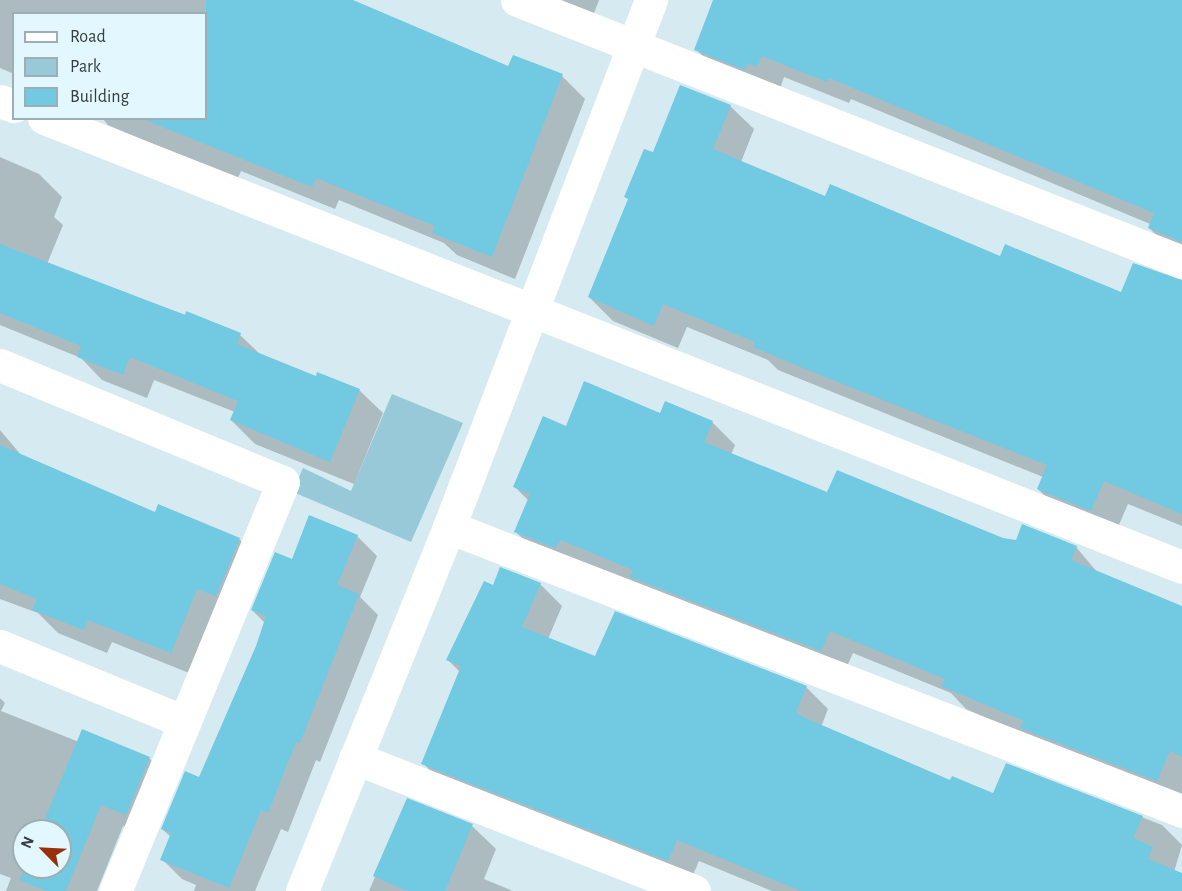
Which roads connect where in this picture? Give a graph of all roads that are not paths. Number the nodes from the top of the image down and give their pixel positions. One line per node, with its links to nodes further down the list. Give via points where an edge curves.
1 (517, 0): 3 (street)
2 (651, 0): 3 (street)
3 (633, 45): 5 (street); 6 (street)
4 (49, 120): 6 (street)
5 (1182, 262)
6 (530, 311): 8 (street); 9 (street)
7 (0, 365): 11 (street, via 283,482)
8 (449, 527): 12 (street); 13 (street)
9 (1182, 567)
10 (0, 646): 11 (street)
11 (184, 722): 14 (street)
12 (356, 758): 15 (street); 16 (street)
13 (1182, 811)
14 (115, 891)
15 (302, 891)
16 (694, 891)

